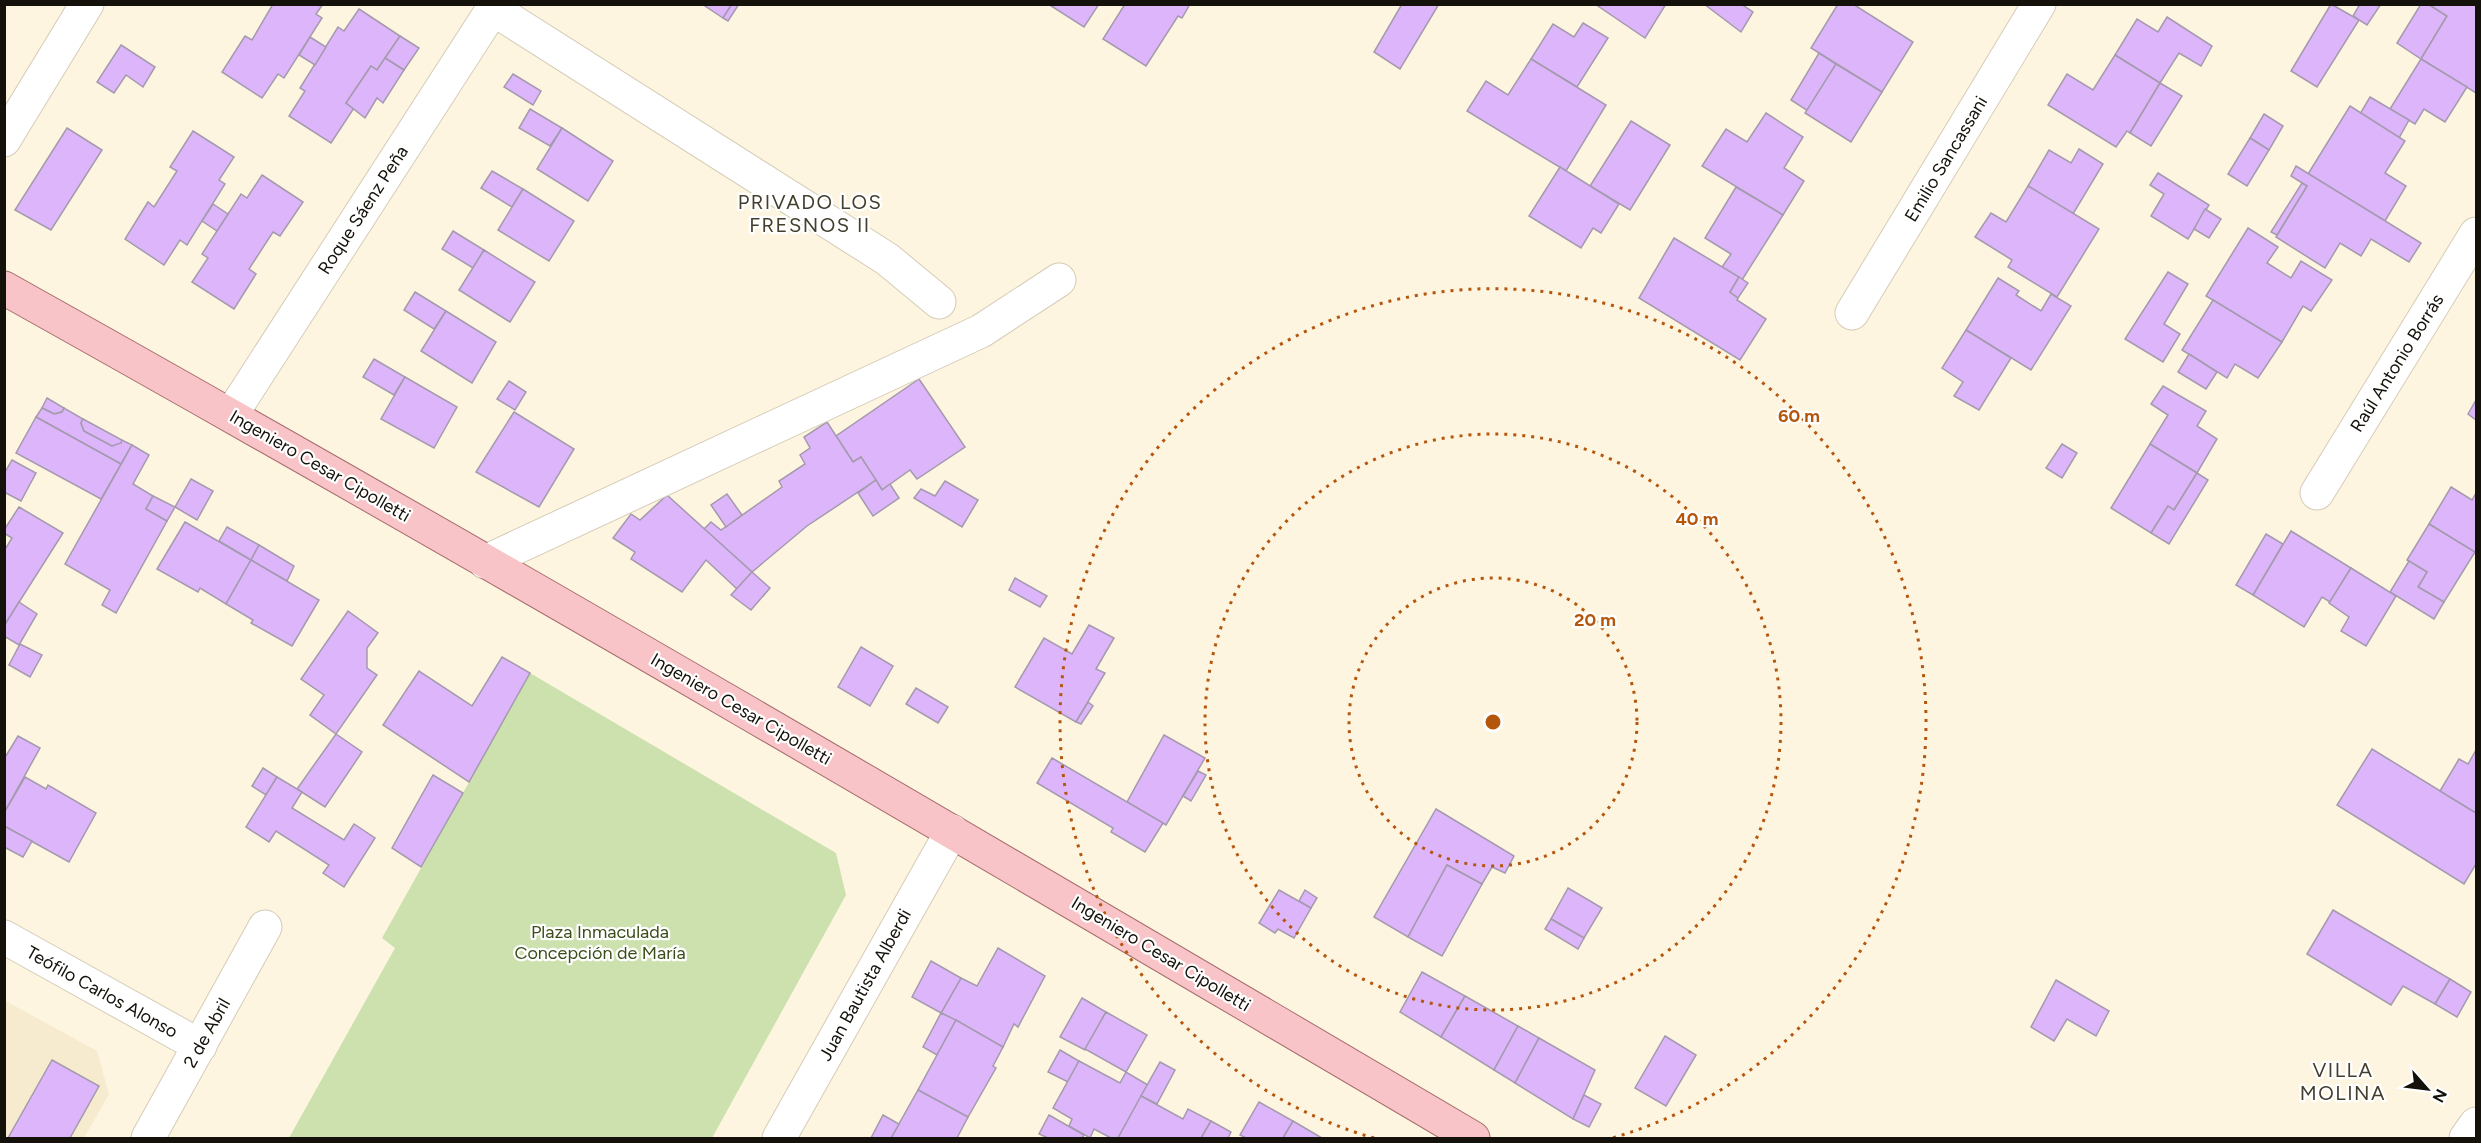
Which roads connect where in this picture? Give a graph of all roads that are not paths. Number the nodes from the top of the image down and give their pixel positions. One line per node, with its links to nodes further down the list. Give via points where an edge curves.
1 (87, 4): 4 (street)
2 (2039, 4): 9 (street, Emilio Sancassani)
3 (494, 7): 8 (street, via 887,259); 10 (street, Roque Sáenz Peña)
4 (4, 140)
5 (2476, 234): 11 (street, Raúl Antonio Borrás)
6 (1059, 280): 12 (street, via 981,332)
7 (4, 288): 10 (main road, Ingeniero Cesar Cipolletti)
8 (939, 302)
9 (1852, 313)
10 (231, 415): 12 (main road, Ingeniero Cesar Cipolletti)
11 (2317, 493)
12 (485, 562): 13 (main road, Ingeniero Cesar Cipolletti)
13 (952, 831): 19 (street, Juan Bautista Alberdi); 20 (main road, Ingeniero Cesar Cipolletti)
14 (266, 927): 16 (street, 2 de Abril)
15 (4, 937): 16 (street, Teófilo Carlos Alonso)
16 (200, 1046): 18 (street, 2 de Abril)
17 (2476, 1124): 21 (street)
18 (148, 1138)
19 (779, 1138)
20 (1473, 1138)
21 (2466, 1138)

